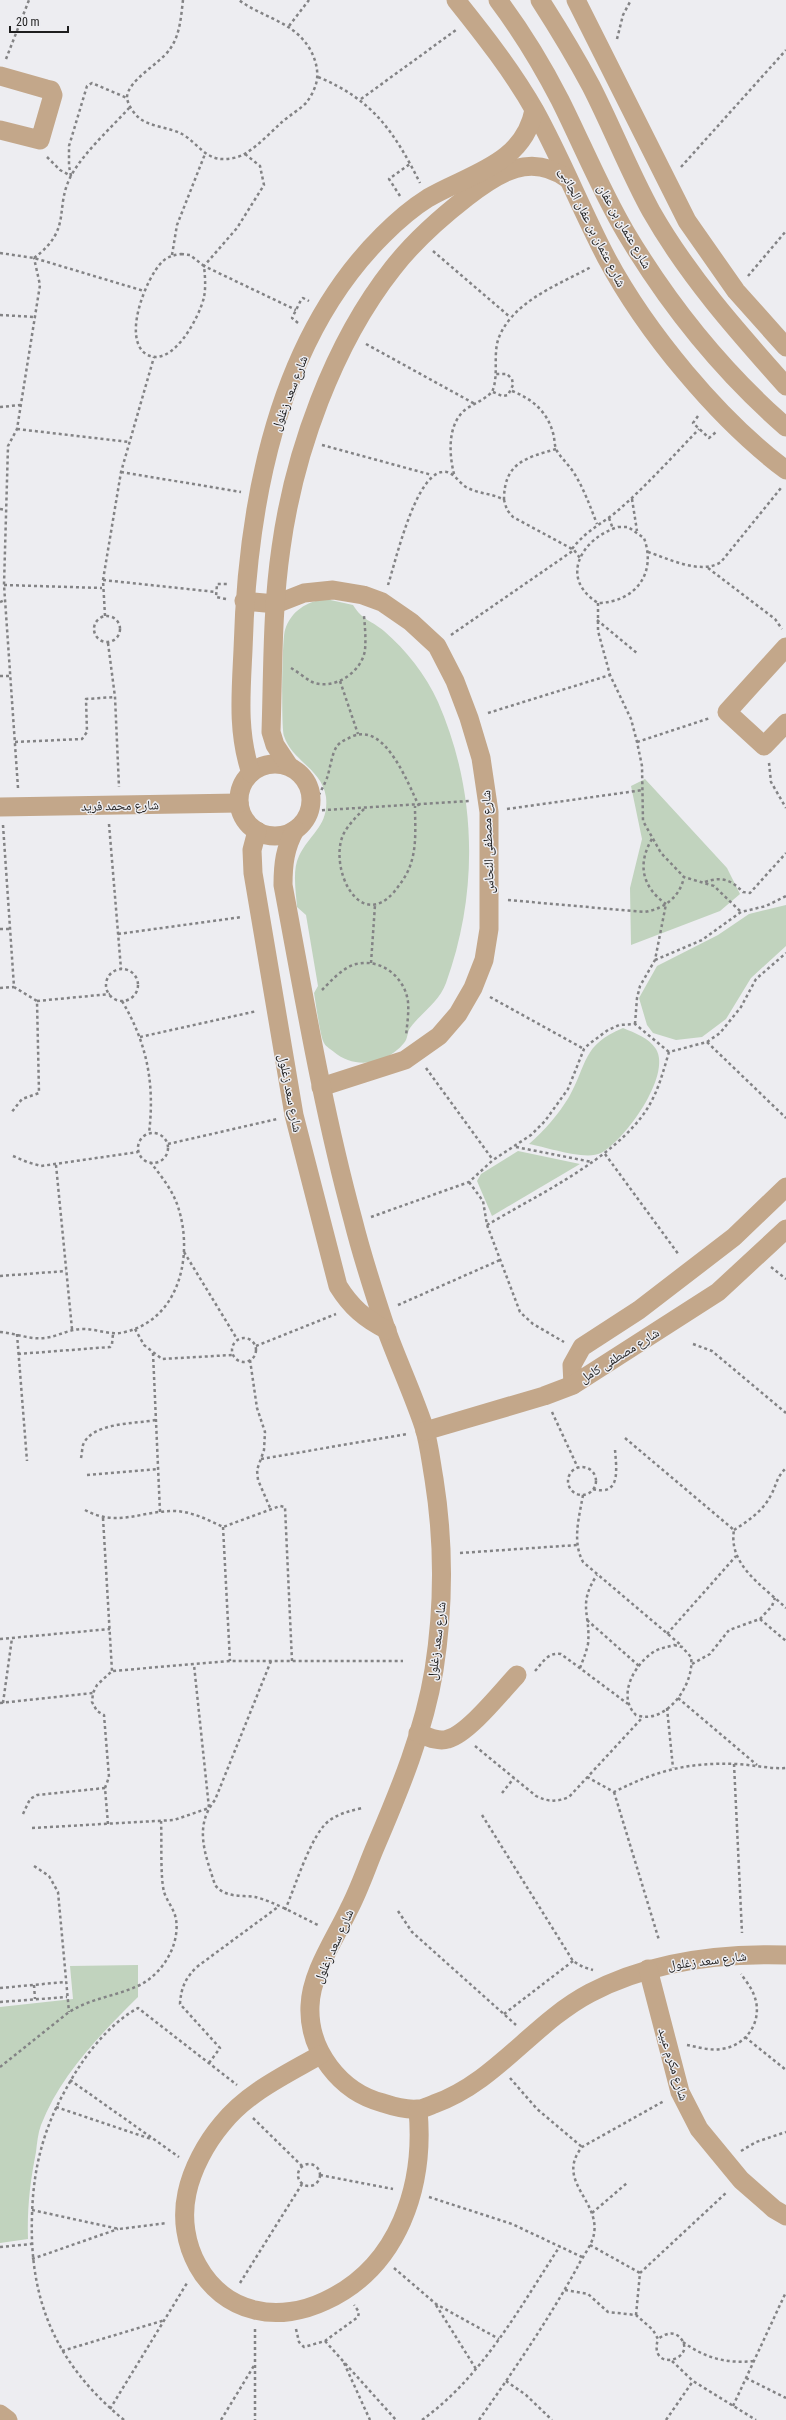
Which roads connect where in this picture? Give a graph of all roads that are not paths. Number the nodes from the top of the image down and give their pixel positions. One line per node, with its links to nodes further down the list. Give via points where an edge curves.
1 (456, 0): 6 (street, شارع عثمان بن عفان الجانبى, via 472,19)
2 (498, 0): 11 (street, شارع عثمان بن عفان, via 544,70 626,233 664,292 709,349 759,403)
3 (540, 0): 10 (street, via 591,86 651,211 681,260 732,326)
4 (576, 0): 9 (street, via 687,222 736,291)
5 (1, 71): 7 (street, via 51,90 53,95 40,140)
6 (534, 110): 8 (street, شارع عثمان بن عفان الجانبى); 13 (street, شارع سعد زغلول, via 527,133 511,154 427,198 383,235 360,261 326,310 295,371 280,412 258,495)
7 (0, 130)
8 (568, 179): 12 (street, شارع عثمان بن عفان الجانبى, via 607,258 634,302 683,367 748,438); 14 (street, via 558,171 532,165 518,166 501,173 444,214 418,239 384,281 351,335 318,404 305,441 290,494 280,549)
9 (786, 347)
10 (786, 386)
11 (786, 426)
12 (786, 470)
13 (244, 601): 14 (street); 18 (street, شارع سعد زغلول, via 241,730 246,759)
14 (276, 604): 17 (street, via 271,732 275,745); 23 (street, شارع مصطفى النحاس, via 311,592 333,590 363,595 382,602 411,622 437,646 455,681 469,718 481,758 488,806 490,929 484,960 473,988 458,1014 439,1036 411,1057)
15 (786, 647): 16 (street, via 727,712 764,746)
16 (786, 723)
17 (289, 766): 18 (street, via 270,765); 21 (street, via 298,772 310,790 310,811 304,822)
18 (252, 773): 19 (street, via 240,792)
19 (239, 803): 20 (street, شارع محمد فريد); 22 (street, via 248,824)
20 (7, 807)
21 (295, 830): 22 (street, via 283,835 269,836); 23 (street, شارع سعد زغلول, via 287,844 283,885)
22 (257, 831): 26 (street, شارع سعد زغلول, via 252,850 253,873 294,1115 338,1286 353,1308 368,1321)
23 (321, 1087): 26 (street, شارع سعد زغلول, via 353,1223)
24 (786, 1188): 27 (street, via 734,1237 639,1310 582,1347 572,1365)
25 (786, 1230): 27 (street, شارع مصطفى كامل, via 718,1292)
26 (384, 1321): 28 (street, شارع سعد زغلول)
27 (572, 1385): 28 (street, شارع مصطفى كامل, via 544,1396)
28 (425, 1431): 30 (street, شارع سعد زغلول, via 441,1524 442,1554 440,1630 434,1675)
29 (524, 1676): 30 (street, via 460,1735 447,1740 432,1739)
30 (418, 1733): 33 (street, شارع سعد زغلول, via 400,1790 350,1908 318,1975 310,2002 311,2029)
31 (786, 1955): 32 (street, شارع سعد زغلول, via 689,1960)
32 (648, 1969): 34 (street, شارع سعد زغلول, via 590,1993 530,2037 475,2084 448,2099); 35 (street, شارع مكرم عبيد, via 680,2092 699,2129 741,2180 774,2209)
33 (320, 2054): 34 (street, شارع سعد زغلول, via 345,2084 379,2103); 34 (street, via 245,2100 222,2124 195,2169 187,2194 188,2244 197,2267 211,2286 230,2300 254,2310 273,2313 316,2305 339,2295 362,2278 382,2258 395,2237 413,2192 420,2152)
34 (418, 2110)
35 (786, 2216)
36 (0, 2414): 37 (street)
37 (8, 2420)

